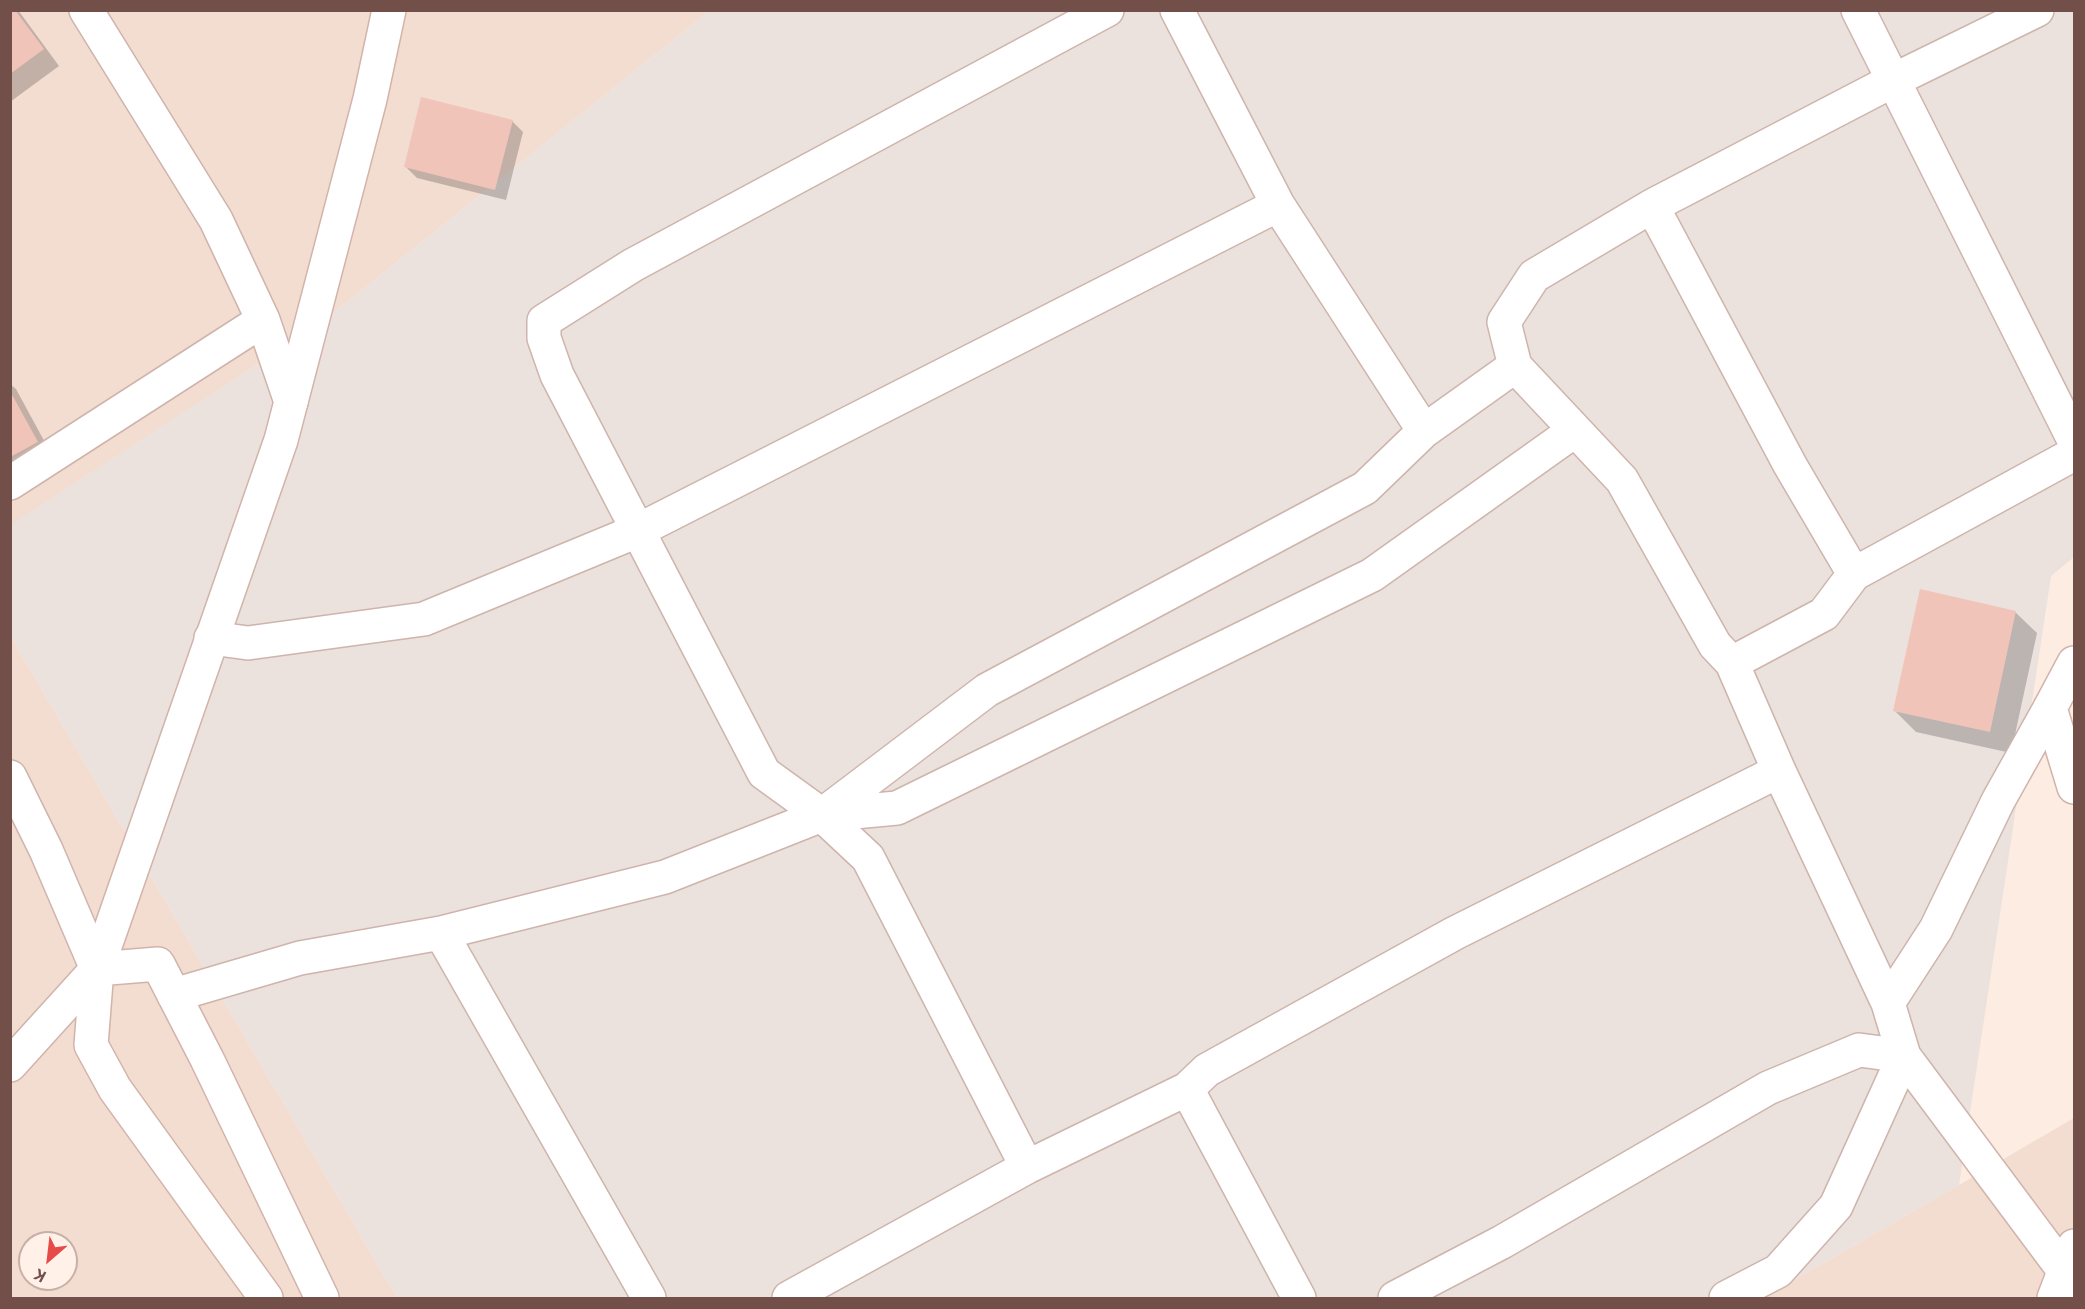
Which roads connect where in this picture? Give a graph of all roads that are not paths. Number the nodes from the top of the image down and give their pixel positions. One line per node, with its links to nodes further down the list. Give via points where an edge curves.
1 (86, 10): 10 (street, via 216,220)
2 (389, 10): 12 (street, via 370,99)
3 (1107, 10): 18 (street, via 633,265 544,321 544,338 557,375)
4 (1177, 10): 8 (street)
5 (1858, 10): 7 (street)
6 (2037, 10): 7 (street)
7 (1894, 80): 9 (street); 15 (street)
8 (1278, 205): 13 (street); 18 (street)
9 (1652, 206): 11 (street, via 1534,276 1503,322); 19 (street, via 1790,465)
10 (263, 320): 12 (street); 17 (street)
11 (1515, 366): 13 (street); 14 (street)
12 (291, 402): 20 (street)
13 (1424, 431): 27 (street, via 1365,488 987,690)
14 (1574, 431): 21 (street, via 1622,480 1715,645); 27 (street, via 1372,575 897,808)
15 (2074, 440)
16 (2074, 454): 19 (street)
17 (10, 483)
18 (638, 531): 20 (street, via 424,619 248,643); 27 (street, via 764,773)
19 (1854, 574): 21 (street, via 1824,614)
20 (211, 638): 29 (street)
21 (1732, 663): 24 (street)
22 (2074, 663): 23 (street)
23 (2050, 708): 26 (street); 31 (street, via 1998,801 1936,929)
24 (1779, 771): 31 (street); 34 (street, via 1455,933 1207,1070)
25 (10, 777): 29 (street)
26 (2074, 787)
27 (822, 815): 28 (street, via 665,877); 35 (street, via 868,858)
28 (441, 933): 30 (street, via 300,958); 39 (street)
29 (97, 969): 30 (street, via 158,964); 33 (street); 37 (street, via 91,1045 116,1089)
30 (174, 995): 38 (street)
31 (1888, 1003): 32 (street)
32 (1904, 1056): 36 (street); 42 (street, via 1859,1050 1768,1088 1502,1242); 43 (street, via 1836,1206 1778,1271)
33 (10, 1065)
34 (1187, 1089): 35 (street); 41 (street)
35 (1027, 1167): 40 (street)
36 (2067, 1274)
37 (266, 1299)
38 (322, 1299)
39 (650, 1299)
40 (789, 1299)
41 (1299, 1299)
42 (1395, 1299)
43 (1726, 1299)

